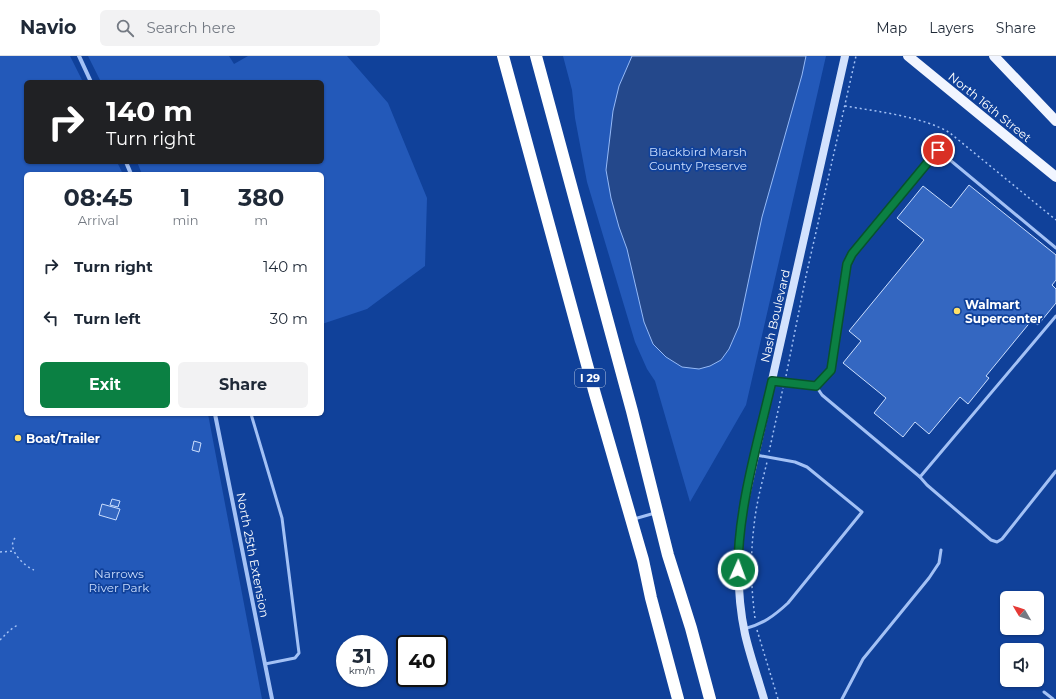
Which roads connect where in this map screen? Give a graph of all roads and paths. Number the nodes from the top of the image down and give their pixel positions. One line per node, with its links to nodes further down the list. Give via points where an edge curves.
1 (79, 56): 7 (street)
2 (503, 56): 22 (highway, I 29)
3 (536, 56): 21 (highway, I 29)
4 (845, 56): 14 (street, Nash Boulevard)
5 (908, 56): 10 (main road, North 16th Street)
6 (994, 56): 9 (main road)
7 (90, 80)
8 (845, 106): 11 (path, via 938,126 950,133)
9 (1056, 121)
10 (1056, 178)
11 (1056, 220)
12 (1056, 248): 15 (lane, via 938,150 852,254 847,264 831,370)
13 (1056, 316): 20 (lane)
14 (772, 381): 15 (lane); 18 (street, Nash Boulevard)
15 (816, 386): 20 (lane, via 822,395)
16 (216, 416): 31 (street, North 25th Extension)
17 (252, 416): 31 (lane, via 282,518 299,653 295,658)
18 (755, 455): 29 (street, Nash Boulevard, via 743,509 739,548 738,578); 29 (lane, via 795,462 807,467 862,512 788,603 765,622)
19 (1056, 471): 20 (lane, via 997,542 926,485)
20 (920, 477)
21 (658, 513): 22 (lane); 35 (highway, I 29)
22 (632, 520): 34 (highway, I 29)
23 (15, 538): 25 (path, via 12,542)
24 (941, 550): 37 (lane, via 939,563 863,660)
25 (14, 551): 26 (path); 27 (path, via 25,565)
26 (0, 552)
27 (34, 570)
28 (19, 624): 30 (path)
29 (744, 629): 36 (street, Nash Boulevard)
30 (0, 640)
31 (265, 664): 33 (street, North 25th Extension)
32 (1044, 692): 38 (lane)
33 (272, 699)
34 (678, 699)
35 (710, 699)
36 (764, 699)
37 (842, 699)
38 (1053, 699)

